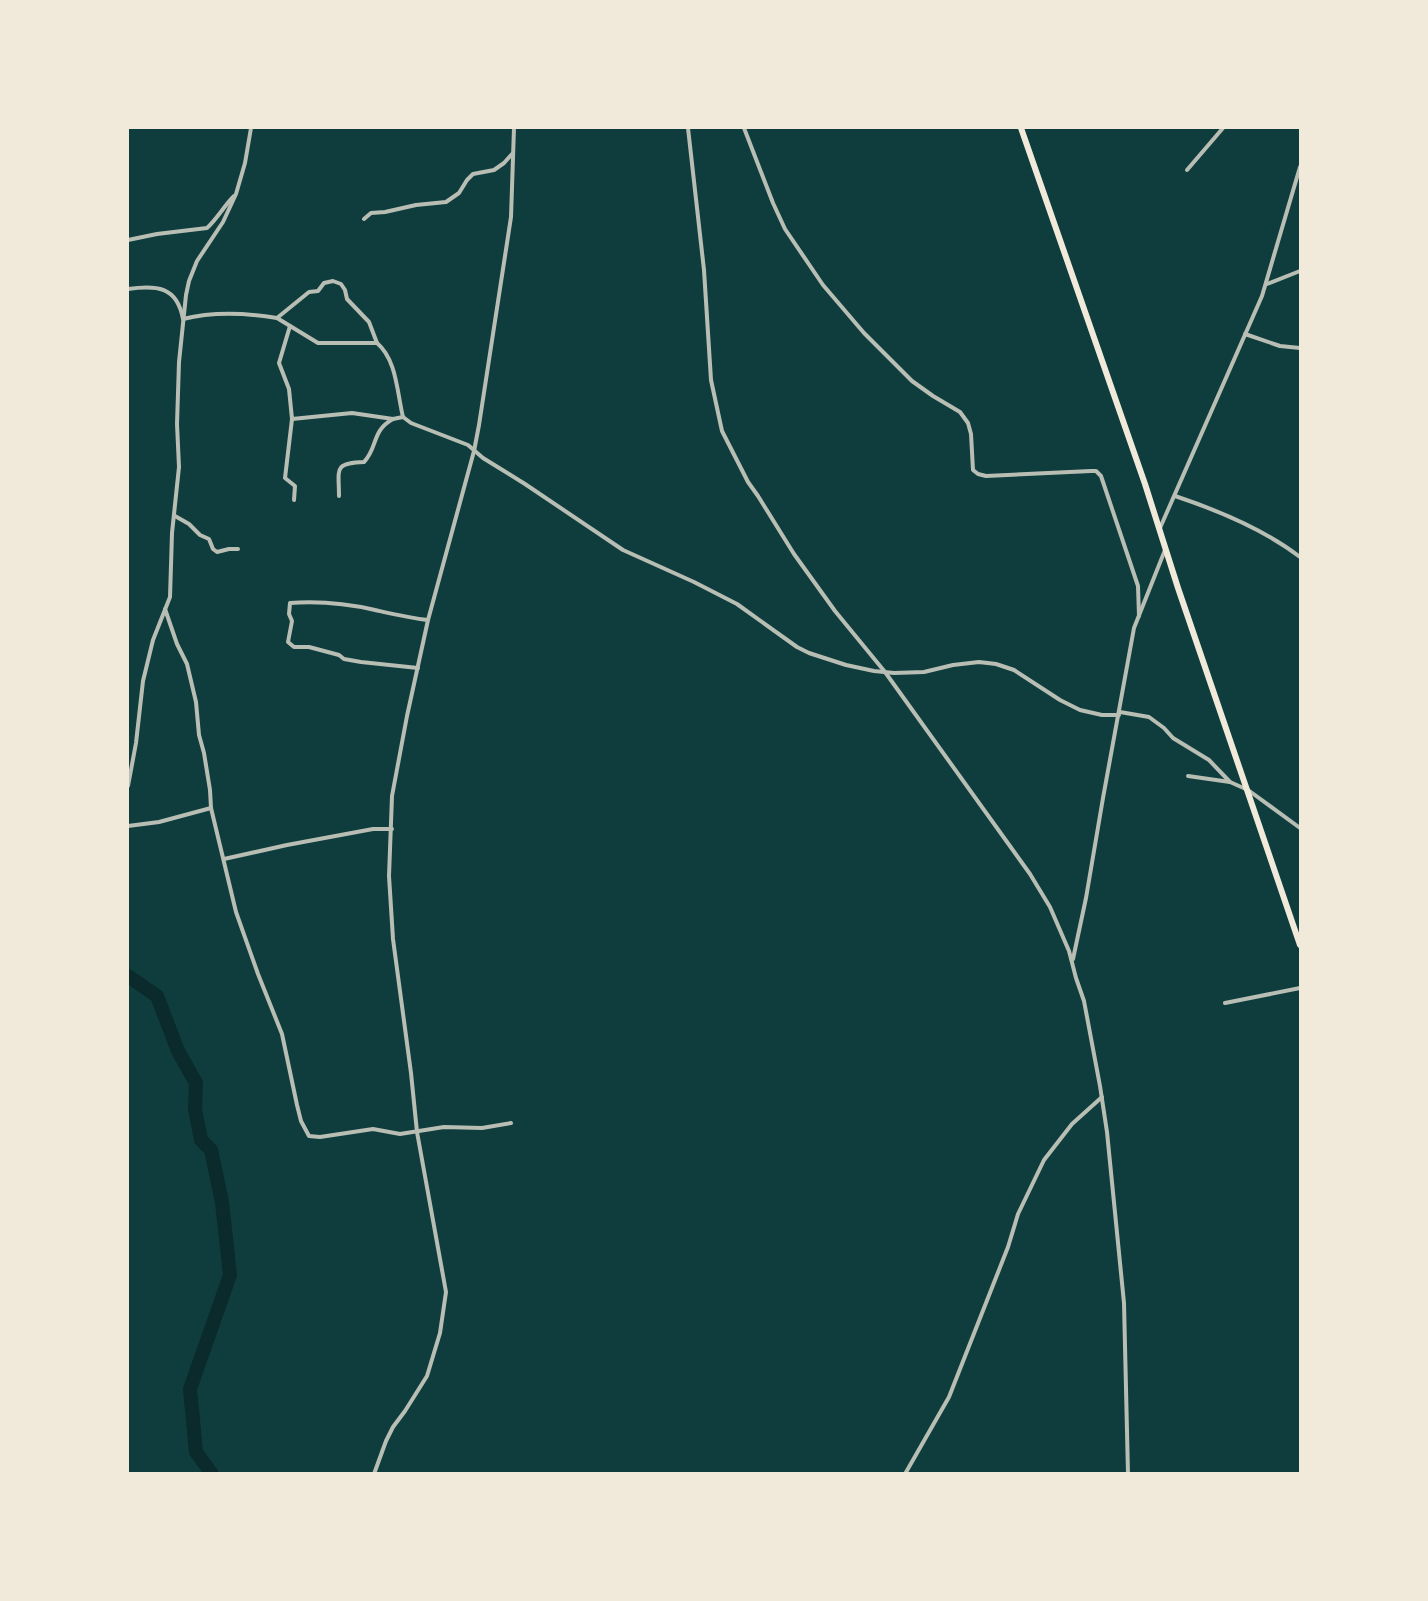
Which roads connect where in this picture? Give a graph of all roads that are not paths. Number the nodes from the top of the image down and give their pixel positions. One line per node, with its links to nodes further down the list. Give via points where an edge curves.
1 (251, 128): 10 (street)
2 (514, 128): 7 (street)
3 (688, 128): 38 (street, via 704,270 711,380 722,431 748,482 794,554)
4 (744, 128): 35 (street, via 785,229 828,292 864,333 912,381 960,412 968,423 973,470 986,476 1091,470 1101,476 1138,586)
5 (1021, 128): 30 (main road)
6 (1222, 128): 9 (street)
7 (513, 153): 11 (street, via 494,170 473,174 459,193 446,202 370,213); 25 (street, via 511,217)
8 (1300, 167): 14 (street)
9 (1187, 170)
10 (236, 194): 12 (street, via 207,228); 17 (street, via 195,267)
11 (364, 219)
12 (128, 240)
13 (1300, 271): 14 (street)
14 (1267, 284): 19 (street)
15 (128, 289): 17 (street, via 149,287 170,293 177,299)
16 (277, 318): 17 (street, via 229,312); 18 (street); 20 (street, via 309,292 318,291 324,283 332,281 341,284 347,298 369,322)
17 (183, 319): 29 (street)
18 (290, 326): 20 (street, via 318,343); 23 (street, via 279,363 289,389)
19 (1245, 334): 21 (street, via 1280,346); 27 (street)
20 (377, 343): 22 (street, via 395,375)
21 (1300, 348)
22 (403, 417): 24 (street); 25 (street, via 468,445)
23 (292, 419): 24 (street, via 352,413); 28 (street, via 285,478 295,486)
24 (393, 419): 26 (street, via 385,423 378,433 364,462 349,462 339,470)
25 (474, 452): 36 (street); 38 (street, via 623,550 737,604 797,647 846,665)
26 (340, 496)
27 (1174, 496): 30 (street); 33 (street, via 1256,530)
28 (294, 500)
29 (175, 516): 32 (street, via 209,539 212,549 217,552); 34 (street, via 170,597)
30 (1160, 528): 31 (main road)
31 (1166, 548): 35 (street); 43 (main road)
32 (238, 549)
33 (1300, 557)
34 (164, 609): 42 (street, via 143,681); 44 (street, via 187,664 196,702)
35 (1139, 616): 39 (street)
36 (428, 620): 37 (street); 37 (street, via 374,609 290,603 292,621 288,642 294,646 324,651 344,659)
37 (418, 668): 47 (street, via 392,796)
38 (885, 672): 39 (street, via 924,672 953,664 987,662 1014,670 1080,710 1102,715); 50 (street, via 1042,891)
39 (1119, 713): 41 (street, via 1149,717 1173,738 1209,760); 50 (street)
40 (1188, 776): 41 (street)
41 (1230, 782): 43 (street)
42 (128, 786)
43 (1248, 790): 46 (street); 49 (main road)
44 (211, 808): 45 (street, via 159,822); 48 (street)
45 (128, 826)
46 (1300, 828)
47 (392, 829): 48 (street, via 373,829); 55 (street, via 389,876 391,925)
48 (224, 860): 55 (street, via 236,912 282,1034 301,1121 309,1136 373,1129 400,1134)
49 (1300, 945)
50 (1072, 960): 53 (street, via 1084,1001)
51 (1300, 988): 52 (street)
52 (1225, 1003)
53 (1102, 1097): 57 (street, via 1072,1124 1044,1160 1020,1209 949,1397); 58 (street, via 1124,1303)
54 (511, 1123): 55 (street)
55 (417, 1132): 56 (street, via 445,1286 444,1310 427,1376 392,1427)
56 (374, 1474)
57 (905, 1474)
58 (1128, 1474)

